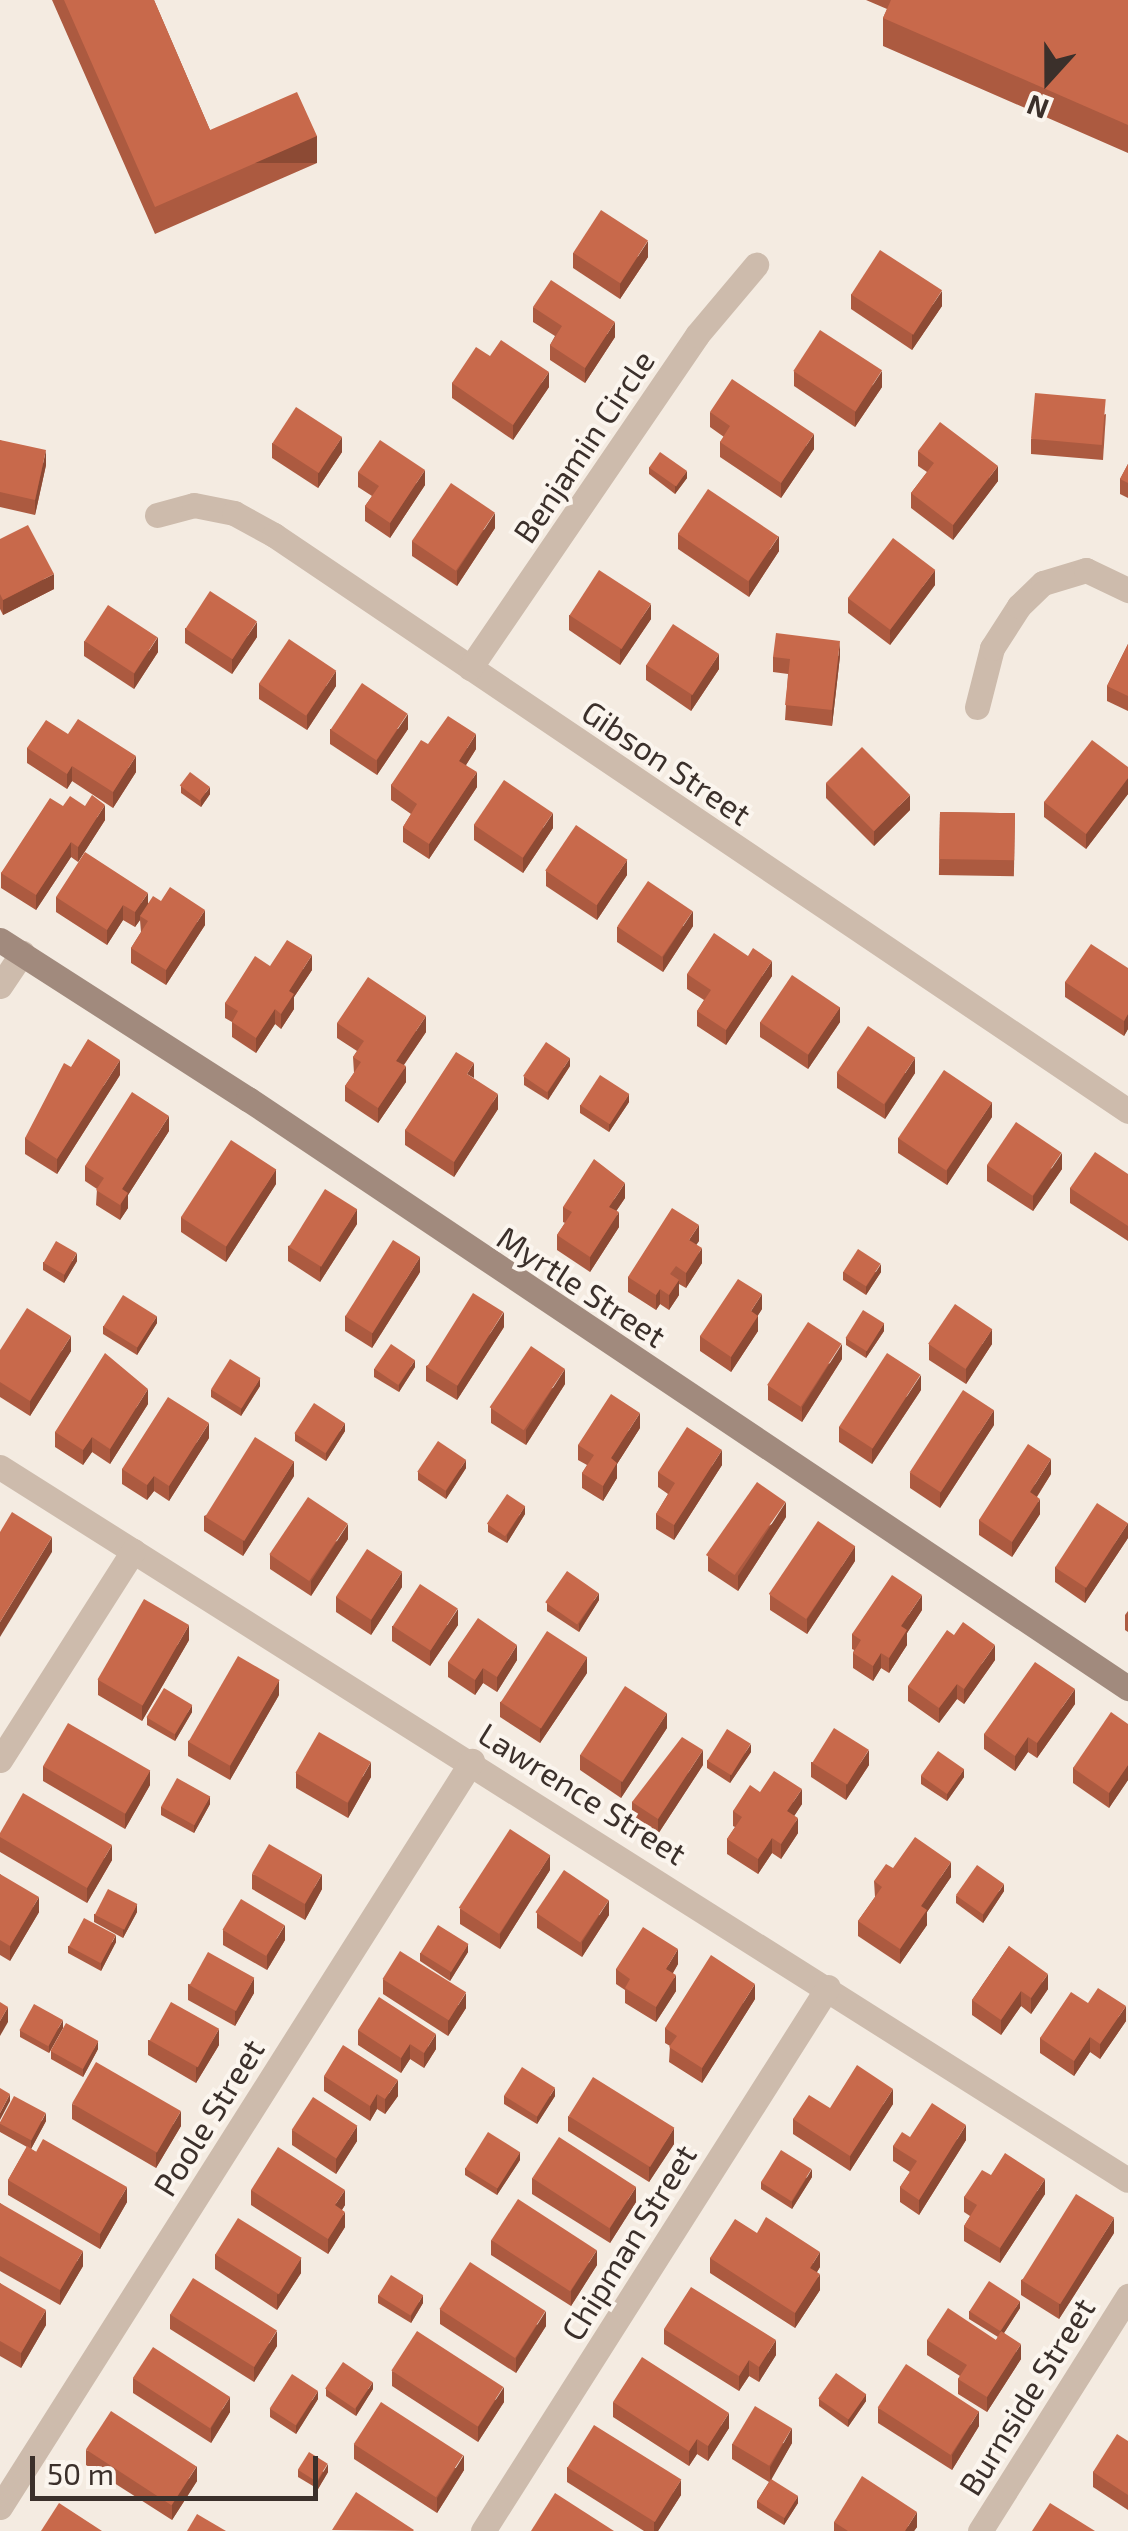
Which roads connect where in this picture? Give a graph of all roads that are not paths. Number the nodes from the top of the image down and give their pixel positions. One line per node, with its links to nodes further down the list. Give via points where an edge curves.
1 (756, 265): 4 (street, Benjamin Circle, via 698,335)
2 (157, 515): 4 (street, Gibson Street, via 194,504 234,513)
3 (1128, 590): 5 (street, via 1086,570 1043,582 992,648)
4 (470, 668): 8 (street, Gibson Street)
5 (977, 707)
6 (11, 946): 7 (street); 11 (street, Myrtle Street)
7 (0, 986)
8 (1128, 1111)
9 (0, 1466): 10 (street, Lawrence Street)
10 (133, 1552): 12 (street); 13 (street, Lawrence Street)
11 (1128, 1688)
12 (0, 1760)
13 (472, 1761): 14 (street, Lawrence Street); 17 (street, Poole Street)
14 (828, 1988): 15 (street, Lawrence Street); 18 (street, Chipman Street)
15 (1128, 2180)
16 (1128, 2296): 19 (street, Burnside Street)
17 (0, 2507)
18 (483, 2531)
19 (980, 2531)

